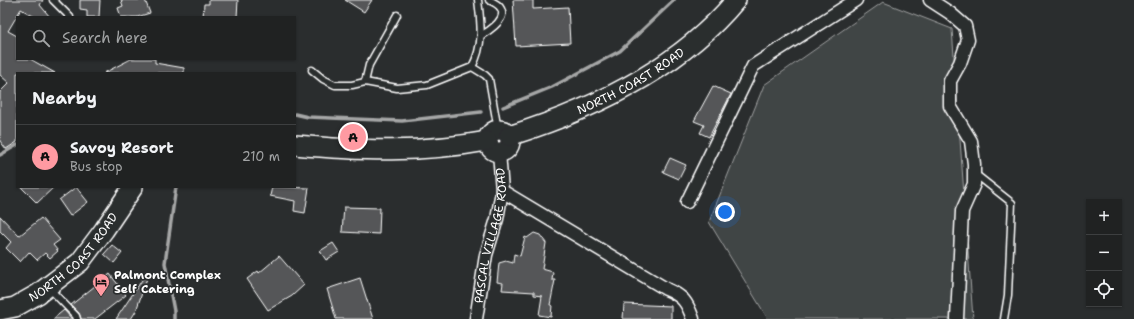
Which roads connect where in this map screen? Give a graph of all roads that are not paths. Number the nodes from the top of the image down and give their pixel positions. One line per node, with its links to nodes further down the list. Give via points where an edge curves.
1 (53, 0): 8 (lane)
2 (478, 0): 9 (lane)
3 (489, 0): 9 (lane, via 499,6 502,11 501,18 497,26)
4 (736, 0): 13 (main road, NORTH COAST ROAD, via 698,39 659,68 600,101)
5 (856, 0): 18 (street, via 753,66)
6 (930, 0): 15 (street, via 965,26 968,40 960,64 950,81 950,106 971,141)
7 (397, 15): 12 (lane, via 369,65)
8 (69, 16)
9 (482, 35): 10 (lane)
10 (472, 68): 12 (lane, via 427,85 397,88); 13 (lane, via 489,79)
11 (312, 70): 12 (lane, via 335,85)
12 (364, 82)
13 (498, 140): 14 (main road, NORTH COAST ROAD, via 419,150 359,150); 17 (street, PASCAL VILLAGE ROAD)
14 (296, 145)
15 (974, 173): 24 (street, via 974,184 962,211); 25 (lane, via 1012,203 1008,295)
16 (132, 188): 19 (main road, NORTH COAST ROAD, via 80,262)
17 (502, 191): 22 (street, PASCAL VILLAGE ROAD, via 486,255); 23 (street, via 666,289 679,294 689,308)
18 (687, 202)
19 (48, 287): 20 (main road, NORTH COAST ROAD, via 16,307); 21 (lane)
20 (0, 310)
21 (77, 319)
22 (476, 319)
23 (692, 319)
24 (957, 319)
25 (1004, 319)

